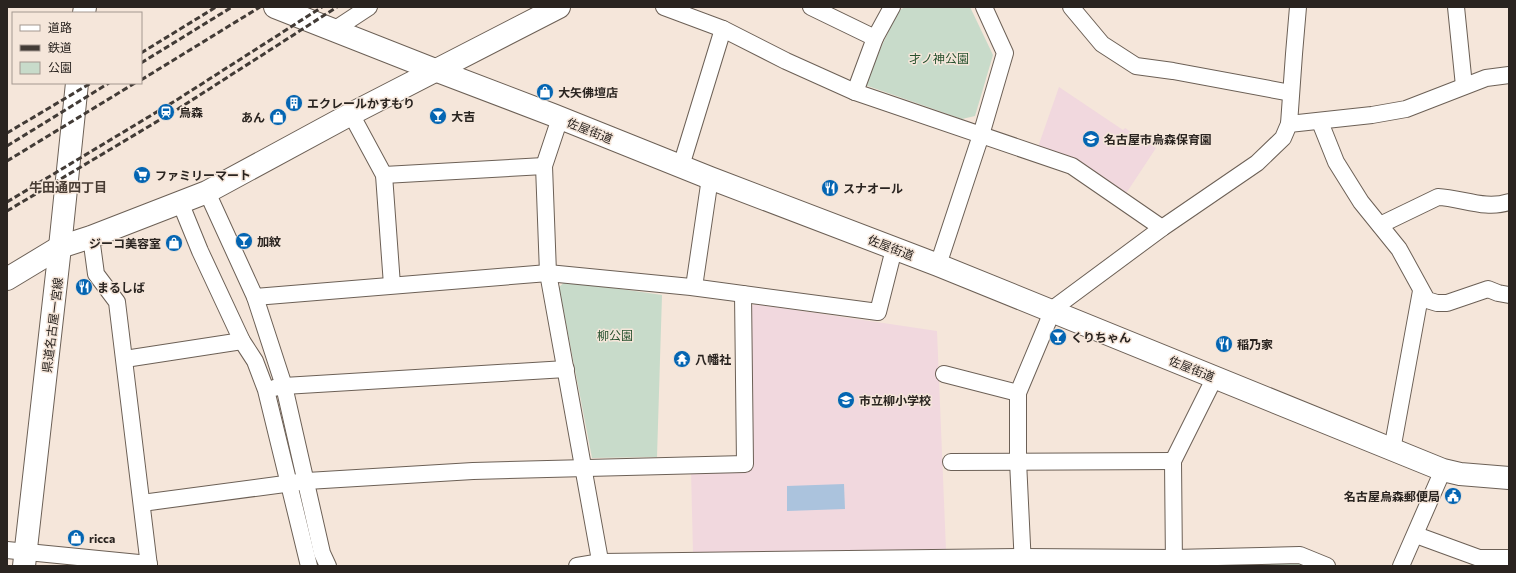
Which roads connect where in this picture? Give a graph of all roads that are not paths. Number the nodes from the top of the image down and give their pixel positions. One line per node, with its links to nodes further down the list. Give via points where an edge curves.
1 (275, 7): 12 (street, 佐屋街道)
2 (369, 7): 12 (street)
3 (558, 7): 14 (street)
4 (664, 7): 11 (street)
5 (811, 7): 13 (street)
6 (892, 7): 13 (street)
7 (984, 7): 24 (street, via 1005,53)
8 (1071, 7): 19 (street, via 1102,44 1136,66)
9 (1298, 7): 19 (street)
10 (1456, 7): 17 (street)
11 (723, 29): 18 (street); 26 (street)
12 (334, 30): 14 (street, 佐屋街道)
13 (875, 38): 18 (street)
14 (435, 70): 20 (street); 21 (street, 佐屋街道)
15 (1509, 75): 17 (street, via 1486,78)
16 (77, 84): 35 (street, 県道名古屋一宮線)
17 (1464, 86): 22 (street, via 1406,109)
18 (855, 92): 24 (street)
19 (1291, 93): 23 (street)
20 (351, 114): 27 (street); 29 (street)
21 (560, 118): 25 (street); 26 (street, 佐屋街道)
22 (1320, 122): 23 (street); 32 (street, via 1336,162 1361,202)
23 (1289, 124): 33 (street, via 1283,138 1256,163)
24 (981, 135): 33 (street, via 1072,166); 37 (street)
25 (544, 166): 27 (street); 38 (street)
26 (681, 166): 28 (street, 佐屋街道)
27 (384, 175): 40 (street)
28 (710, 178): 36 (street, 佐屋街道); 41 (street)
29 (207, 192): 30 (street); 45 (street)
30 (180, 202): 34 (street); 47 (street)
31 (1509, 202): 32 (street, via 1478,204 1438,197)
32 (1380, 225): 42 (street, via 1399,249)
33 (1162, 228): 46 (street)
34 (91, 237): 35 (street); 48 (street, via 96,274 117,302)
35 (60, 247): 39 (street); 66 (street, 県道名古屋一宮線)
36 (894, 249): 37 (street, 佐屋街道); 43 (street, via 878,312)
37 (938, 265): 46 (street, 佐屋街道)
38 (548, 273): 40 (street); 41 (street); 49 (street)
39 (7, 279)
40 (392, 285): 45 (street)
41 (694, 288): 43 (street)
42 (1421, 291): 44 (street, via 1427,300 1437,303 1488,289); 55 (street)
43 (743, 294): 59 (street, via 745,464)
44 (1509, 295)
45 (255, 297): 52 (street)
46 (1051, 312): 51 (street, 佐屋街道); 54 (street)
47 (242, 341): 48 (street); 53 (street, via 255,361)
48 (125, 360): 64 (street)
49 (566, 369): 52 (street); 59 (street)
50 (944, 374): 54 (street)
51 (1215, 377): 55 (street, 佐屋街道); 57 (street)
52 (284, 386): 53 (street); 62 (street)
53 (266, 390): 63 (street)
54 (1018, 393): 56 (street)
55 (1392, 450): 60 (street, 佐屋街道)
56 (1018, 461): 57 (street); 58 (street); 68 (street)
57 (1173, 461): 69 (street)
58 (951, 462)
59 (584, 468): 62 (street, via 473,471); 70 (street)
60 (1443, 470): 61 (street, 佐屋街道); 65 (street)
61 (1509, 478)
62 (307, 481): 63 (street); 73 (street, via 322,553)
63 (288, 483): 64 (street); 72 (street)
64 (142, 503): 71 (street)
65 (1416, 534): 67 (street, via 1479,558); 76 (street)
66 (19, 556): 71 (street)
67 (1509, 558)
68 (1022, 561): 69 (street); 70 (street)
69 (1174, 562): 75 (street, via 1300,556)
70 (601, 564): 74 (street)
71 (149, 565)
72 (309, 566)
73 (328, 566)
74 (577, 566)
75 (1327, 566)
76 (1401, 566)

